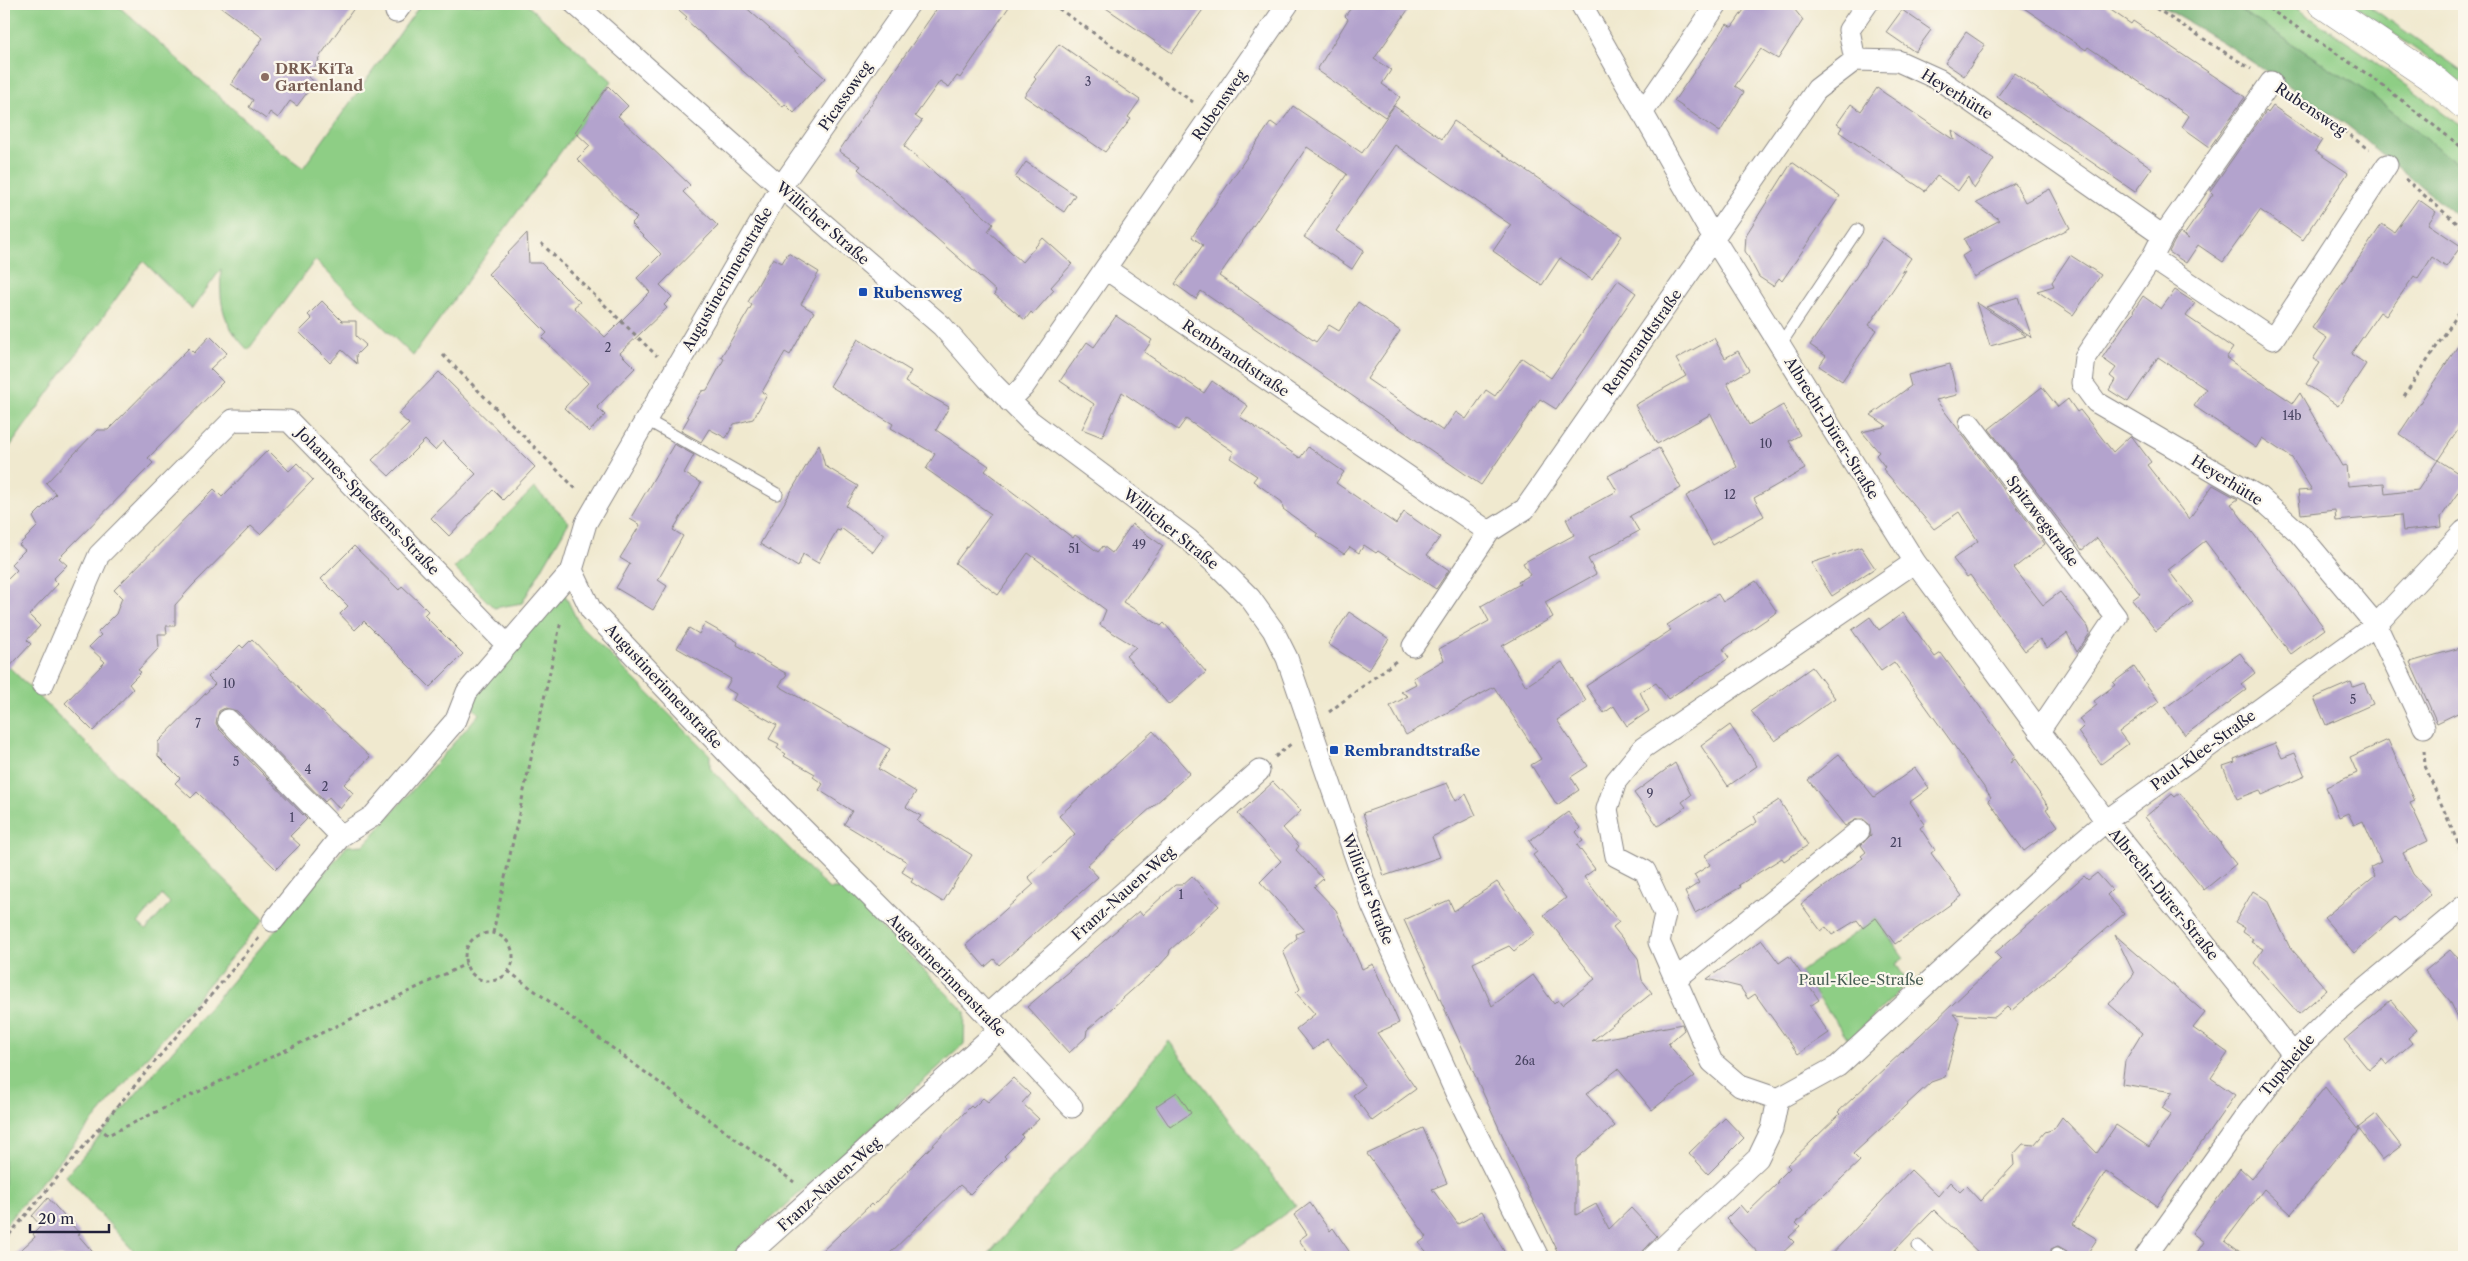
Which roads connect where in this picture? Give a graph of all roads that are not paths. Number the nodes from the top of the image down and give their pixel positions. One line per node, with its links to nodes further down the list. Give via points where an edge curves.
1 (575, 4): 13 (street, Willicher Straße)
2 (909, 4): 13 (street, Picassoweg)
3 (1288, 4): 18 (street, Rubensweg)
4 (1581, 4): 11 (street, Albrecht-Dürer-Straße)
5 (1717, 4): 11 (street)
6 (1867, 4): 8 (street, via 1850,30)
7 (2322, 4): 10 (main road, via 2436,81)
8 (1855, 60): 15 (street, Heyerhütte, via 1898,60 1940,80); 16 (street, via 1817,89)
9 (2271, 82): 15 (street, Heyerhütte)
10 (2464, 105)
11 (1642, 113): 16 (street, Albrecht-Dürer-Straße)
12 (2387, 165): 17 (street, via 2273,339)
13 (781, 187): 20 (street, Willicher Straße, via 942,326); 21 (street, Augustinerinnenstraße)
14 (1857, 230): 19 (lane)
15 (2164, 236): 17 (street, Heyerhütte)
16 (1714, 239): 19 (street, Albrecht-Dürer-Straße); 25 (street, Rembrandtstraße, via 1525,509)
17 (2152, 258): 28 (street, Heyerhütte, via 2085,357 2082,383 2096,402 2259,497 2299,533)
18 (1106, 269): 20 (street, Rubensweg); 25 (street, Rembrandtstraße)
19 (1780, 345): 26 (street, Albrecht-Dürer-Straße)
20 (1010, 402): 48 (street, Willicher Straße, via 1030,421 1189,540 1250,598 1272,630 1287,658 1312,726 1372,905 1456,1093)
21 (645, 419): 23 (lane); 27 (street, Augustinerinnenstraße, via 586,523)
22 (1970, 424): 34 (street, Spitzwegstraße, via 2116,617)
23 (777, 494)
24 (2464, 531): 28 (street, Paul-Klee-Straße)
25 (1489, 532): 30 (street, Rembrandtstraße)
26 (1915, 562): 34 (street, Albrecht-Dürer-Straße); 41 (street, via 1643,748 1616,781 1607,809 1616,856 1645,871 1666,914 1659,942)
27 (572, 570): 29 (street); 42 (street, Augustinerinnenstraße, via 591,610 730,756)
28 (2376, 625): 33 (street, Heyerhütte); 36 (street, Paul-Klee-Straße)
29 (507, 645): 31 (street, Johannes-Spaetgens-Straße, via 289,421 233,420 99,555); 38 (street, via 467,692 456,720 373,816)
30 (1413, 646)
31 (43, 684)
32 (228, 720): 38 (street)
33 (2424, 727)
34 (2039, 731): 36 (street, Albrecht-Dürer-Straße)
35 (1259, 771): 42 (street, Franz-Nauen-Weg)
36 (2106, 821): 43 (street, Albrecht-Dürer-Straße); 44 (street, Paul-Klee-Straße, via 1838,1066)
37 (1859, 831): 41 (street)
38 (341, 836): 40 (street)
39 (2464, 906): 43 (street, Tupsheide, via 2332,1016)
40 (273, 921)
41 (1676, 979): 44 (street, via 1712,1062 1740,1086)
42 (994, 1022): 45 (street, Augustinerinnenstraße); 47 (street, Franz-Nauen-Weg, via 814,1197)
43 (2294, 1054): 51 (street, Tupsheide)
44 (1778, 1099): 49 (street, via 1772,1129 1758,1158)
45 (1072, 1107)
46 (1918, 1246): 50 (lane)
47 (746, 1257)
48 (1538, 1257)
49 (1653, 1257)
50 (1930, 1257)
51 (2145, 1257)

